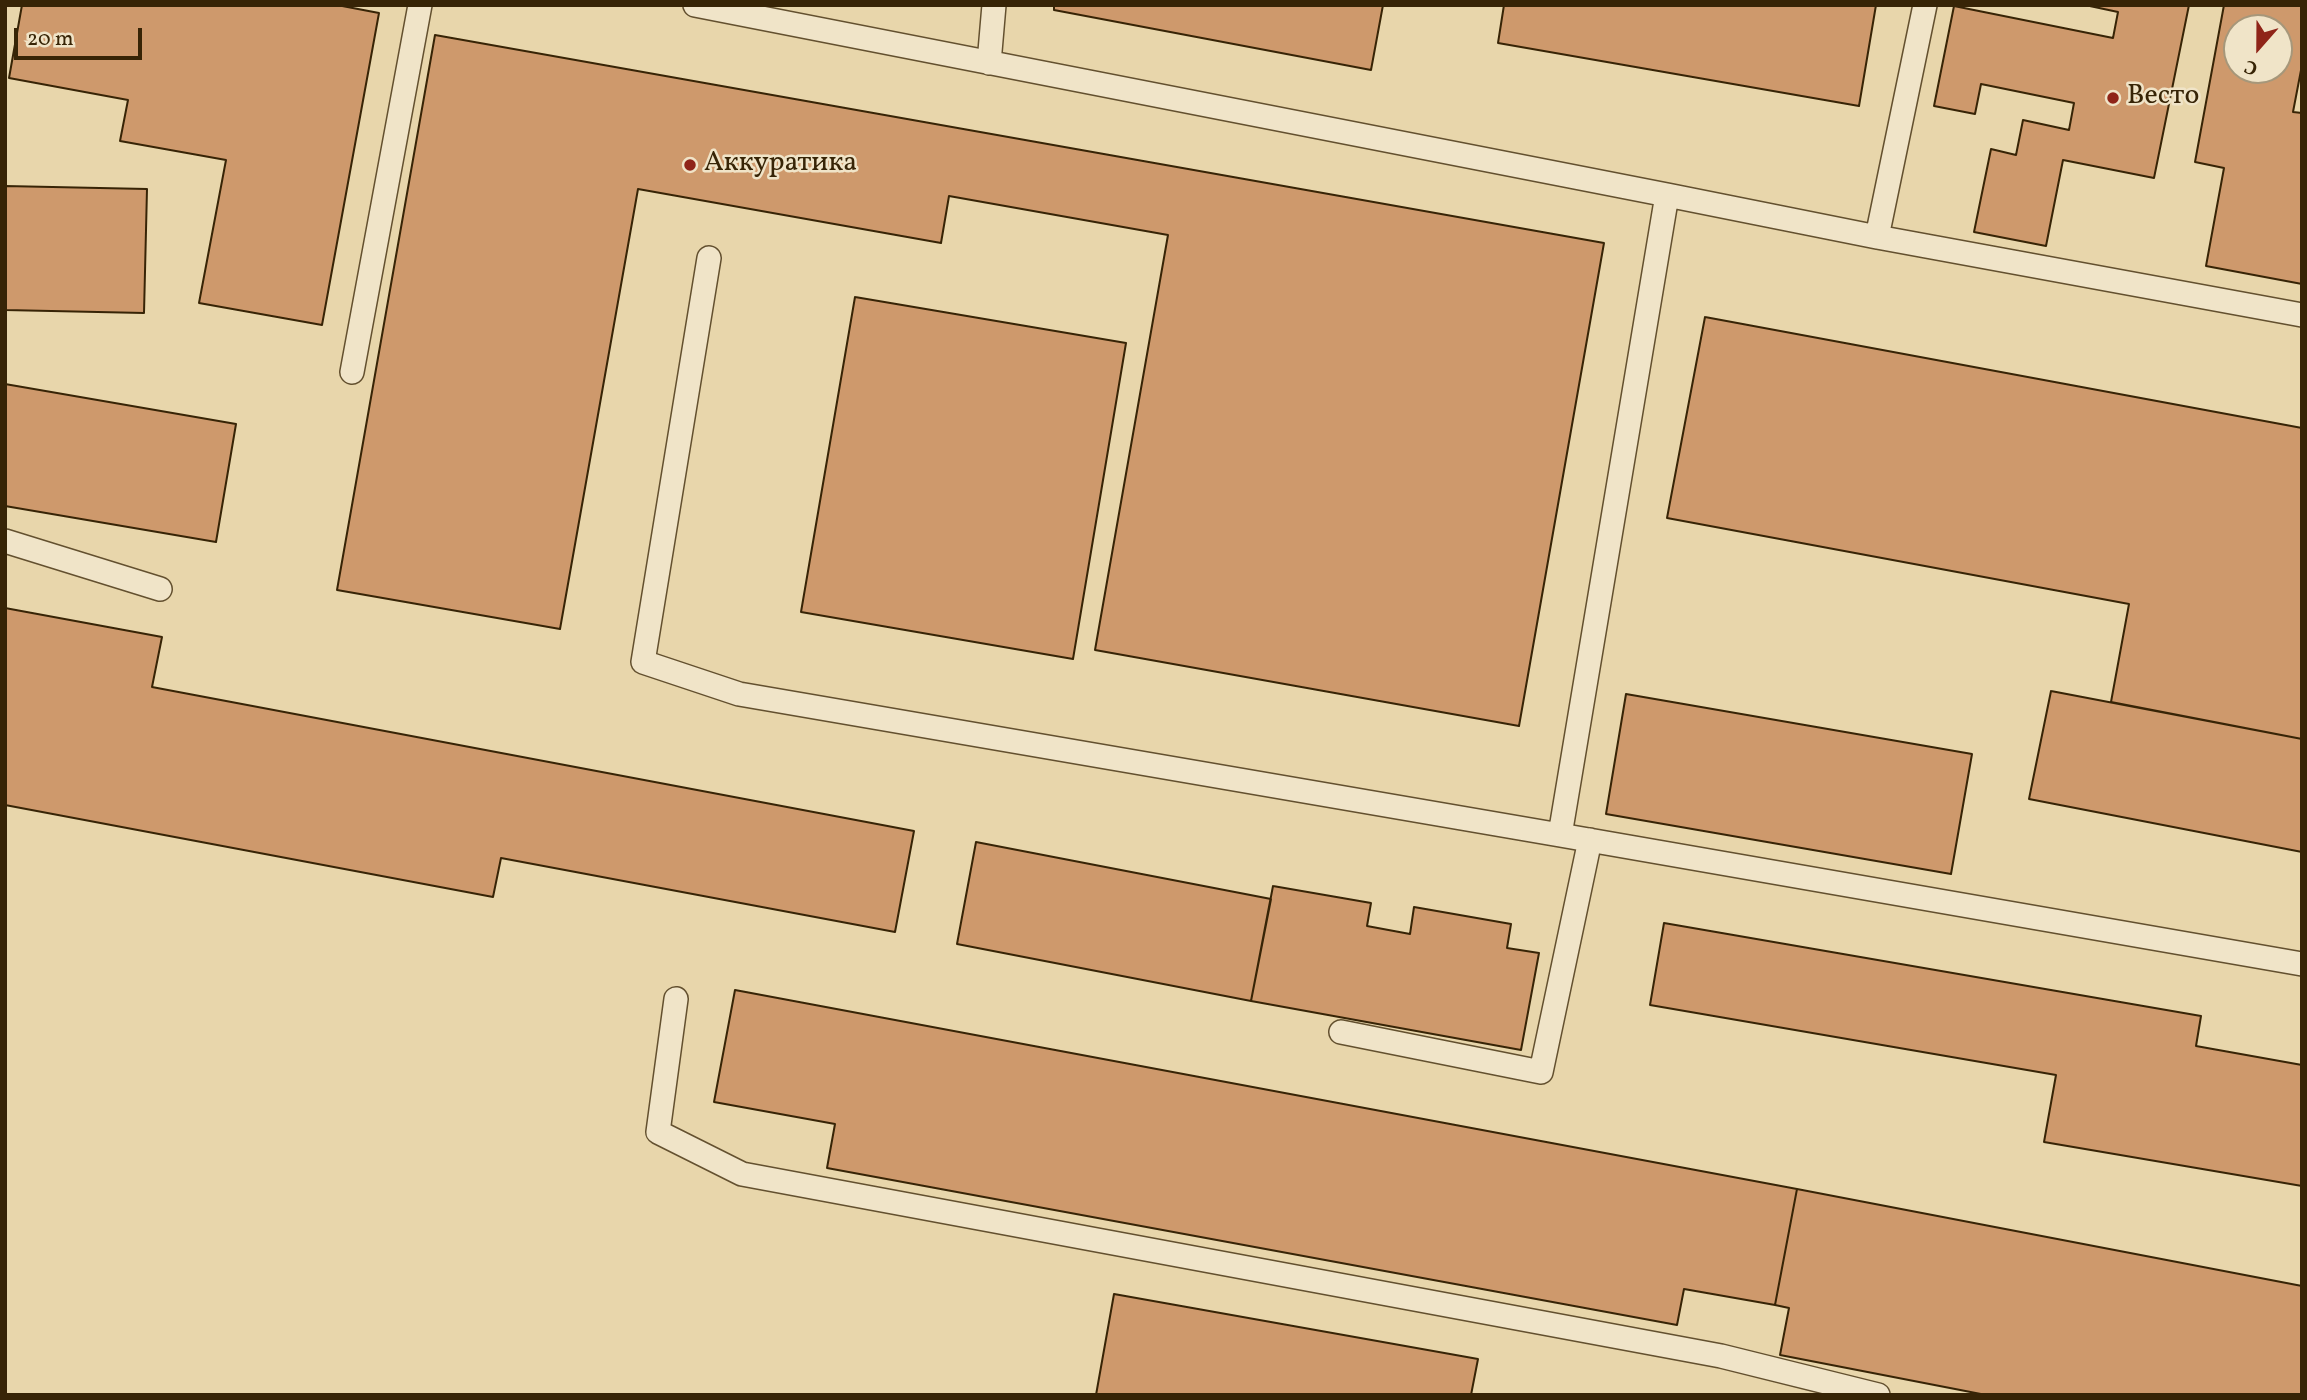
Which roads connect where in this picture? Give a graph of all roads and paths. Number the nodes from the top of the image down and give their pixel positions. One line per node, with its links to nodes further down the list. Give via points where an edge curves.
1 (420, 5): 10 (lane)
2 (695, 5): 5 (lane)
3 (994, 5): 5 (lane)
4 (1925, 5): 7 (lane)
5 (989, 63): 6 (lane)
6 (1667, 195): 7 (lane); 13 (lane)
7 (1877, 237): 9 (lane)
8 (709, 258): 13 (lane, via 643,662 740,694)
9 (2302, 315)
10 (352, 372)
11 (5, 541): 12 (lane)
12 (160, 589)
13 (1560, 835): 14 (lane)
14 (1590, 840): 15 (lane); 17 (lane, via 1541,1072)
15 (2302, 964)
16 (676, 999): 18 (lane, via 658,1132 742,1174 1721,1356)
17 (1341, 1032)
18 (1878, 1395)

